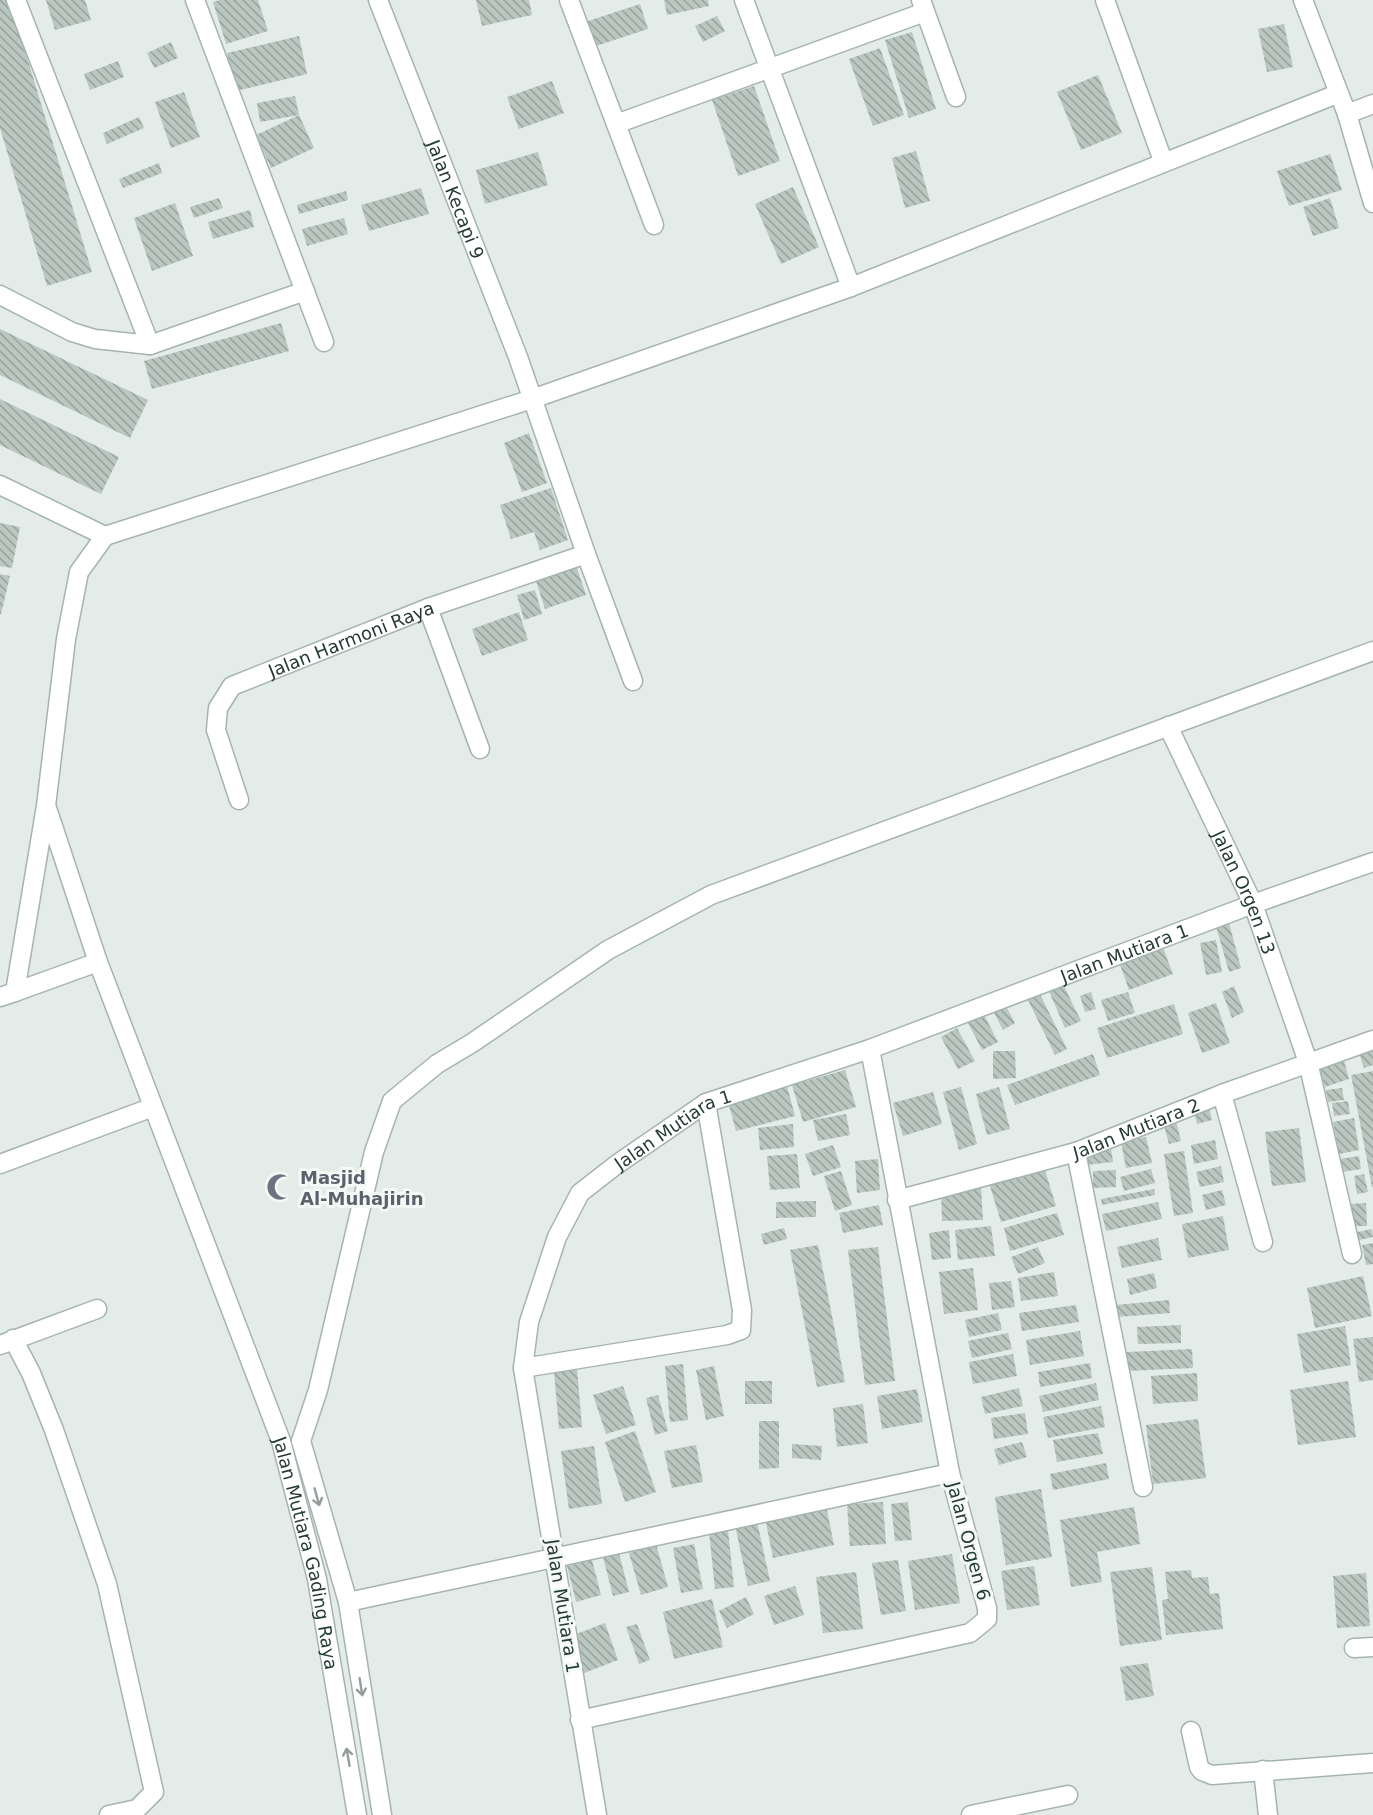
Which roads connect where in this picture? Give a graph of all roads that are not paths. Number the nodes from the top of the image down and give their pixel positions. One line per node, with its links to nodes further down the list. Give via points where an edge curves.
1 (16, 0): 22 (street)
2 (195, 0): 19 (street)
3 (378, 0): 23 (street, Jalan Kecapi 9)
4 (569, 0): 14 (street)
5 (744, 0): 9 (street)
6 (1105, 0): 15 (street)
7 (1303, 0): 10 (street)
8 (923, 6): 9 (street); 11 (street)
9 (770, 69): 14 (street); 18 (street)
10 (1337, 94): 13 (street); 15 (street)
11 (956, 97)
12 (1373, 104): 13 (street)
13 (1347, 114): 16 (street)
14 (616, 124): 17 (street)
15 (1163, 161): 18 (street)
16 (1373, 203)
17 (654, 225)
18 (851, 287): 23 (street)
19 (305, 291): 21 (street); 22 (street)
20 (0, 296): 22 (street, via 72,332 95,339)
21 (324, 342)
22 (150, 345)
23 (532, 399): 25 (street); 26 (street, Jalan Kecapi 9)
24 (0, 485): 25 (street)
25 (105, 536): 33 (street, via 79,572 66,639)
26 (586, 554): 27 (street, Jalan Harmoni Raya); 29 (street, Jalan Kecapi 9)
27 (428, 608): 31 (street); 32 (street, Jalan Harmoni Raya, via 232,686 218,708 216,730)
28 (1373, 651): 30 (street)
29 (633, 681)
30 (1168, 726): 35 (street, Jalan Orgen 13); 53 (street, via 711,895 608,950 437,1064 392,1101 374,1152 318,1390)
31 (480, 749)
32 (239, 800)
33 (46, 806): 36 (street); 37 (street)
34 (1373, 862): 35 (street, Jalan Mutiara 1)
35 (1253, 904): 39 (street, Jalan Mutiara 1); 40 (street, Jalan Orgen 13)
36 (98, 962): 37 (street); 43 (street)
37 (7, 994)
38 (1373, 1041): 40 (street, Jalan Mutiara 2)
39 (870, 1049): 42 (street, Jalan Mutiara 1); 46 (street, Jalan Orgen 6)
40 (1308, 1062): 41 (street, Jalan Mutiara 2); 48 (street, Jalan Orgen 13)
41 (1222, 1094): 44 (street, Jalan Mutiara 2); 47 (street)
42 (706, 1103): 51 (street, Jalan Mutiara 1, via 580,1193 556,1237 529,1322); 51 (street, via 742,1310 741,1330)
43 (153, 1107): 45 (street); 52 (street)
44 (1077, 1152): 46 (street, Jalan Mutiara 2); 55 (street)
45 (0, 1164)
46 (897, 1200): 54 (street, Jalan Orgen 6)
47 (1263, 1242)
48 (1352, 1254)
49 (97, 1310): 50 (street)
50 (6, 1342): 65 (street, via 31,1373 107,1584 154,1792 137,1809)
51 (523, 1368): 56 (street, Jalan Mutiara 1)
52 (281, 1441): 53 (street, Jalan Mutiara Gading Raya); 66 (street, Jalan Mutiara Gading Raya, one-way to 52, via 317,1579)
53 (301, 1441): 57 (street, Jalan Mutiara Gading Raya, one-way to 57)
54 (950, 1473): 56 (street); 60 (street, Jalan Orgen 6, via 987,1608 982,1626 970,1633)
55 (1143, 1487)
56 (556, 1558): 57 (street); 60 (street, Jalan Mutiara 1)
57 (348, 1602): 67 (street, Jalan Mutiara Gading Raya, one-way to 67)
58 (1373, 1647): 59 (street)
59 (1354, 1648)
60 (580, 1720): 68 (street, Jalan Mutiara 1)
61 (1191, 1731): 63 (street, via 1202,1771 1212,1775)
62 (1373, 1763): 63 (street)
63 (1263, 1770): 70 (street)
64 (1068, 1795): 69 (street)
65 (109, 1815)
66 (357, 1815)
67 (382, 1815)
68 (597, 1815)
69 (971, 1815)
70 (1268, 1815)

